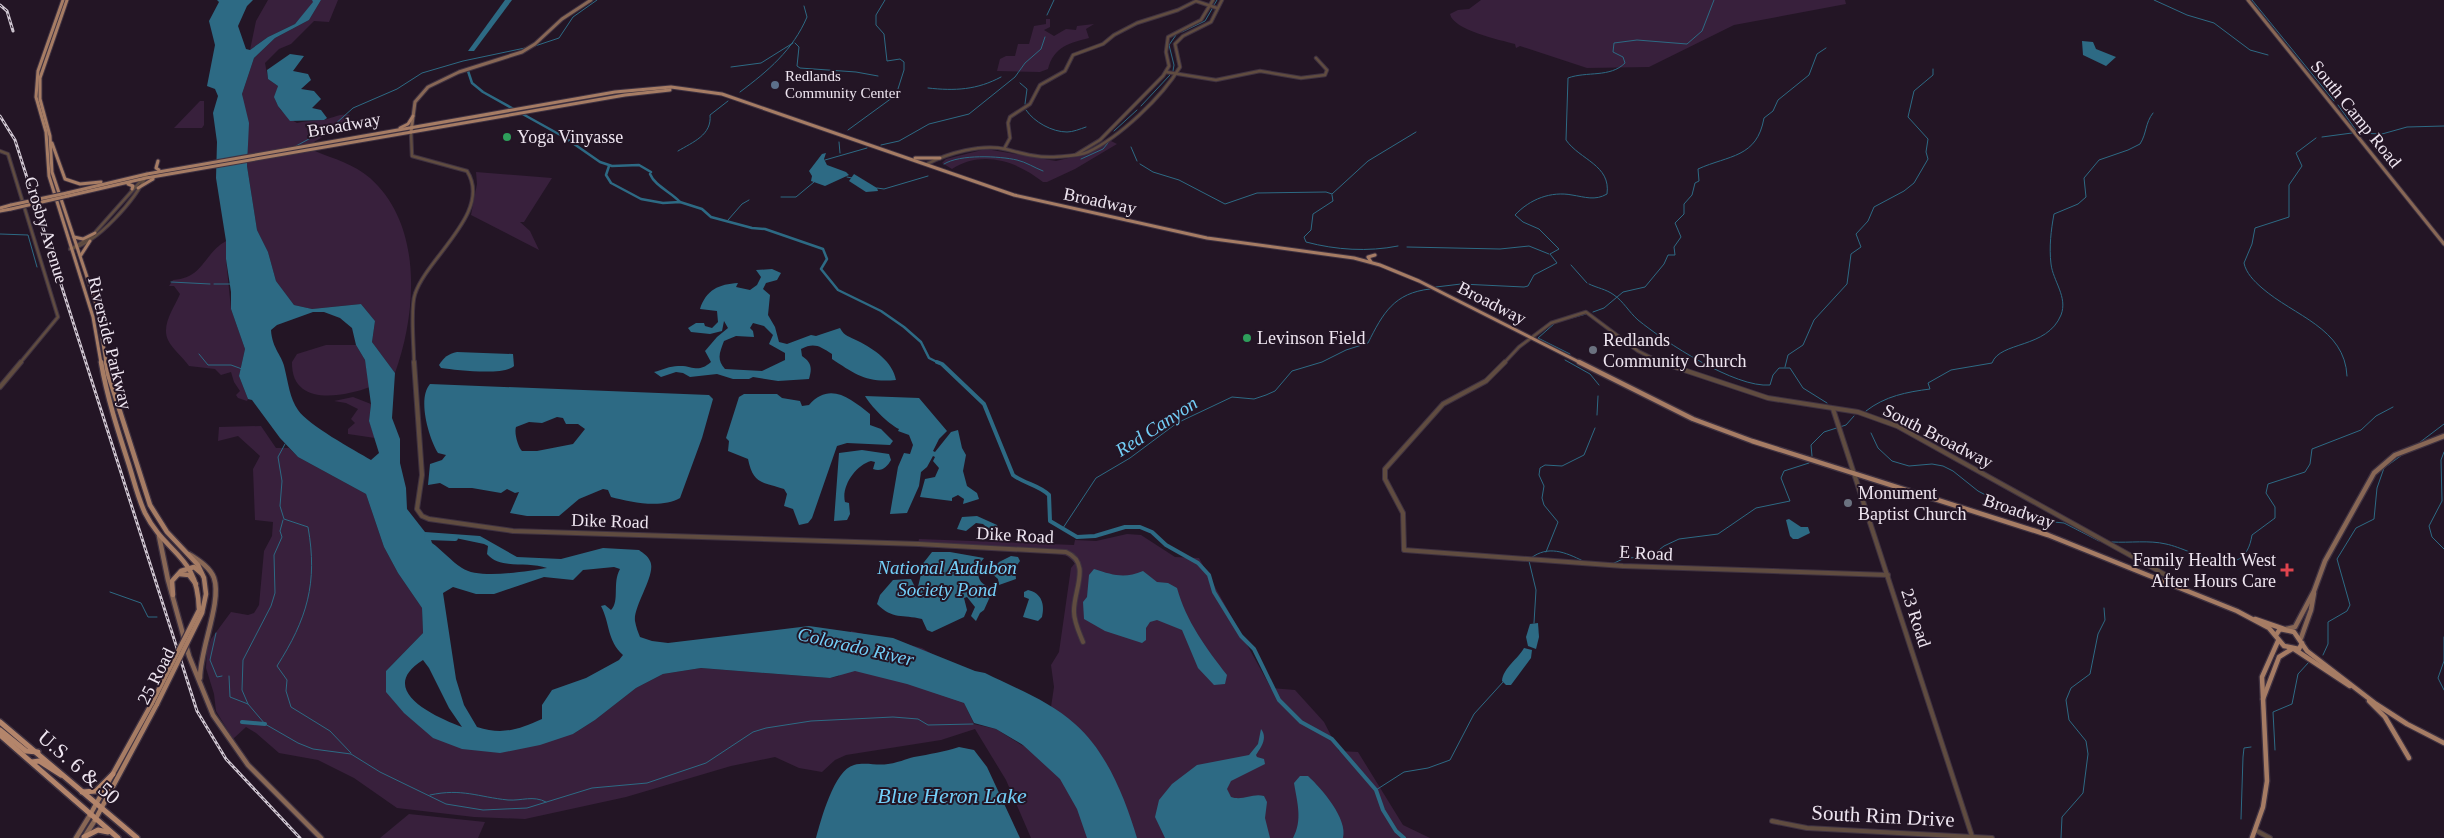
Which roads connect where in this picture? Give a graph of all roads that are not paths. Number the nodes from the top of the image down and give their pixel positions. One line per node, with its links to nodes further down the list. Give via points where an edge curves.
1 (63, 0): 47 (main road, Riverside Parkway, via 38,71 35,93 46,132 48,171)
2 (67, 0): 22 (main road, Riverside Parkway, via 39,85)
3 (591, 0): 9 (main road)
4 (1212, 0): 7 (street)
5 (1222, 0): 8 (street)
6 (2248, 0): 45 (main road, South Camp Road)
7 (1209, 7): 8 (street); 11 (street, via 1198,22 1178,30 1167,40 1164,50); 24 (street, via 1196,1 1137,23 1103,44 1073,55 1065,71 1040,85 1032,103 1010,117 1010,138)
8 (1218, 8): 12 (street, via 1208,24 1183,36 1175,44 1180,63)
9 (532, 45): 17 (main road, via 506,58 459,72 431,85 417,99)
10 (1316, 58): 12 (street, via 1327,72 1318,77 1252,71 1207,81)
11 (1168, 72): 12 (street); 27 (street, via 1100,140)
12 (1177, 74): 27 (street, via 1125,127 1092,150)
13 (695, 89): 14 (main road, Broadway, via 654,87); 15 (main road, Broadway); 26 (main road, Broadway, via 745,100)
14 (611, 93): 15 (main road); 18 (main road, Broadway)
15 (637, 93): 16 (main road, Broadway)
16 (515, 114): 19 (main road, Broadway)
17 (413, 116): 20 (main road); 21 (main road, via 404,126)
18 (480, 116): 19 (main road, via 449,122); 20 (main road, Broadway, via 457,118 451,115 446,120)
19 (444, 126): 20 (main road, Broadway)
20 (412, 130): 21 (main road, Broadway); 23 (main road, Broadway); 75 (street, Dike Road, via 410,152 415,158 467,171 474,182 470,208 444,251 419,280 414,296 414,381 422,475 417,509 422,516 513,531 1068,552 1076,557 1080,567 1074,613)
21 (380, 133): 23 (main road, Broadway)
22 (50, 136): 34 (main road, via 62,175 68,181 88,184); 43 (main road, Riverside Parkway, via 52,172)
23 (318, 146): 31 (main road, Broadway); 33 (main road, Broadway)
24 (1004, 149): 27 (street, via 1033,156); 28 (street, via 983,148)
25 (0, 151): 52 (street, Crosby Avenue, via 8,154 58,315 58,319)
26 (904, 156): 28 (main road); 30 (main road, Broadway)
27 (1069, 156)
28 (940, 158): 30 (street); 32 (main road, via 935,164)
29 (158, 161): 31 (main road, via 158,170)
30 (927, 164): 32 (main road, Broadway)
31 (181, 168): 35 (main road, Broadway)
32 (941, 169): 50 (main road, Broadway, via 1022,197 1161,228 1231,242 1334,254)
33 (178, 173): 35 (main road, Broadway); 38 (main road, via 152,179)
34 (133, 176): 35 (main road, Broadway); 40 (main road, Broadway)
35 (147, 176): 36 (main road, Broadway); 38 (street)
36 (141, 179): 37 (main road, Broadway); 39 (street)
37 (108, 186): 39 (main road, via 128,184 133,186); 40 (main road, Broadway)
38 (138, 188): 44 (street)
39 (132, 189): 42 (street)
40 (68, 194): 41 (main road, Broadway, bridge)
41 (0, 210)
42 (95, 233): 43 (main road, via 83,239); 46 (street)
43 (74, 237): 46 (main road, Riverside Parkway)
44 (90, 241): 46 (street); 49 (main road)
45 (2444, 244)
46 (77, 247): 47 (street); 49 (main road, Riverside Parkway)
47 (70, 249): 57 (main road, Riverside Parkway, via 93,317 106,394)
48 (1375, 255): 50 (main road, via 1368,257)
49 (81, 258): 56 (main road, Riverside Parkway, via 100,318 108,374)
50 (1373, 263): 51 (main road, Broadway, via 1419,281)
51 (1530, 338): 53 (street, South Broadway, via 1555,320 1584,312 1659,362 1768,398); 55 (main road, Broadway, via 1693,420); 63 (street, E Road, via 1486,381 1442,404 1387,465 1385,480 1403,513 1404,550 1633,566)
52 (0, 387)
53 (1833, 408): 55 (street, 23 Road); 66 (street, South Broadway, via 1858,412 1897,426 2173,579)
54 (2444, 436): 67 (main road, via 2395,455 2374,473 2325,561)
55 (1855, 473): 63 (street, 23 Road); 66 (main road, Broadway, via 2032,529)
56 (140, 476): 57 (main road); 58 (main road, Riverside Parkway, via 151,509)
57 (134, 478): 59 (main road, Riverside Parkway, via 144,511)
58 (165, 529): 60 (main road, 25 Road)
59 (158, 532): 61 (main road, 25 Road); 68 (main road, Riverside Parkway)
60 (185, 550): 64 (main road, 25 Road, via 198,563); 77 (main road, Riverside Parkway, via 210,571 216,588 200,655)
61 (190, 567): 62 (main road); 64 (main road, via 197,568); 65 (main road, 25 Road)
62 (176, 575): 65 (main road, via 190,575); 68 (main road, via 172,581)
63 (1888, 575): 97 (street, 23 Road)
64 (203, 577): 69 (main road, 25 Road, via 206,591)
65 (198, 588): 69 (main road, 25 Road)
66 (2184, 589): 70 (main road, Broadway)
67 (2314, 591): 71 (main road, via 2294,627); 73 (main road)
68 (173, 594): 77 (main road, Riverside Parkway)
69 (200, 612): 80 (main road, 25 Road, bridge)
70 (2253, 618): 71 (main road, Broadway); 72 (main road, Broadway)
71 (2285, 629): 72 (main road, via 2278,630); 73 (main road, Broadway)
72 (2276, 635): 74 (main road)
73 (2302, 640): 76 (main road, via 2301,647); 78 (main road, via 2307,651)
74 (2278, 641): 76 (main road); 79 (main road, via 2262,677)
75 (1083, 642)
76 (2293, 649): 78 (main road); 79 (main road, via 2279,657)
77 (201, 688): 101 (main road, Riverside Parkway, via 216,721 246,764)
78 (2359, 691): 84 (main road, via 2402,721); 86 (main road, via 2385,717)
79 (2263, 702): 95 (main road, via 2267,781)
80 (154, 703): 88 (main road, 25 Road); 92 (main road, 25 Road)
81 (0, 722): 85 (highway, U.S. 6 & 50)
82 (0, 730): 85 (highway, via 26,751)
83 (0, 735): 87 (highway, U.S. 6 & 50)
84 (2444, 743)
85 (38, 752): 89 (highway, U.S. 6 & 50)
86 (2409, 758)
87 (32, 762): 89 (highway, via 39,761); 93 (highway, U.S. 6 & 50)
88 (113, 774): 90 (highway, via 93,793 84,793); 91 (main road, 25 Road)
89 (64, 776): 90 (highway, U.S. 6 & 50)
90 (74, 786): 91 (highway, U.S. 6 & 50)
91 (96, 804): 92 (highway, U.S. 6 & 50); 93 (main road, 25 Road)
92 (102, 808): 93 (main road, 25 Road); 100 (highway, U.S. 6 & 50)
93 (93, 817): 96 (highway, U.S. 6 & 50); 98 (main road, 25 Road); 99 (main road, 25 Road)
94 (1772, 821): 97 (street, South Rim Drive, via 1807,828)
95 (2255, 830): 103 (main road); 104 (street)
96 (115, 836): 99 (highway, via 98,830)
97 (1972, 836): 102 (street, South Rim Drive)
98 (76, 838)
99 (84, 838)
100 (137, 838)
101 (321, 838)
102 (1992, 838)
103 (2252, 838)
104 (2270, 838)

